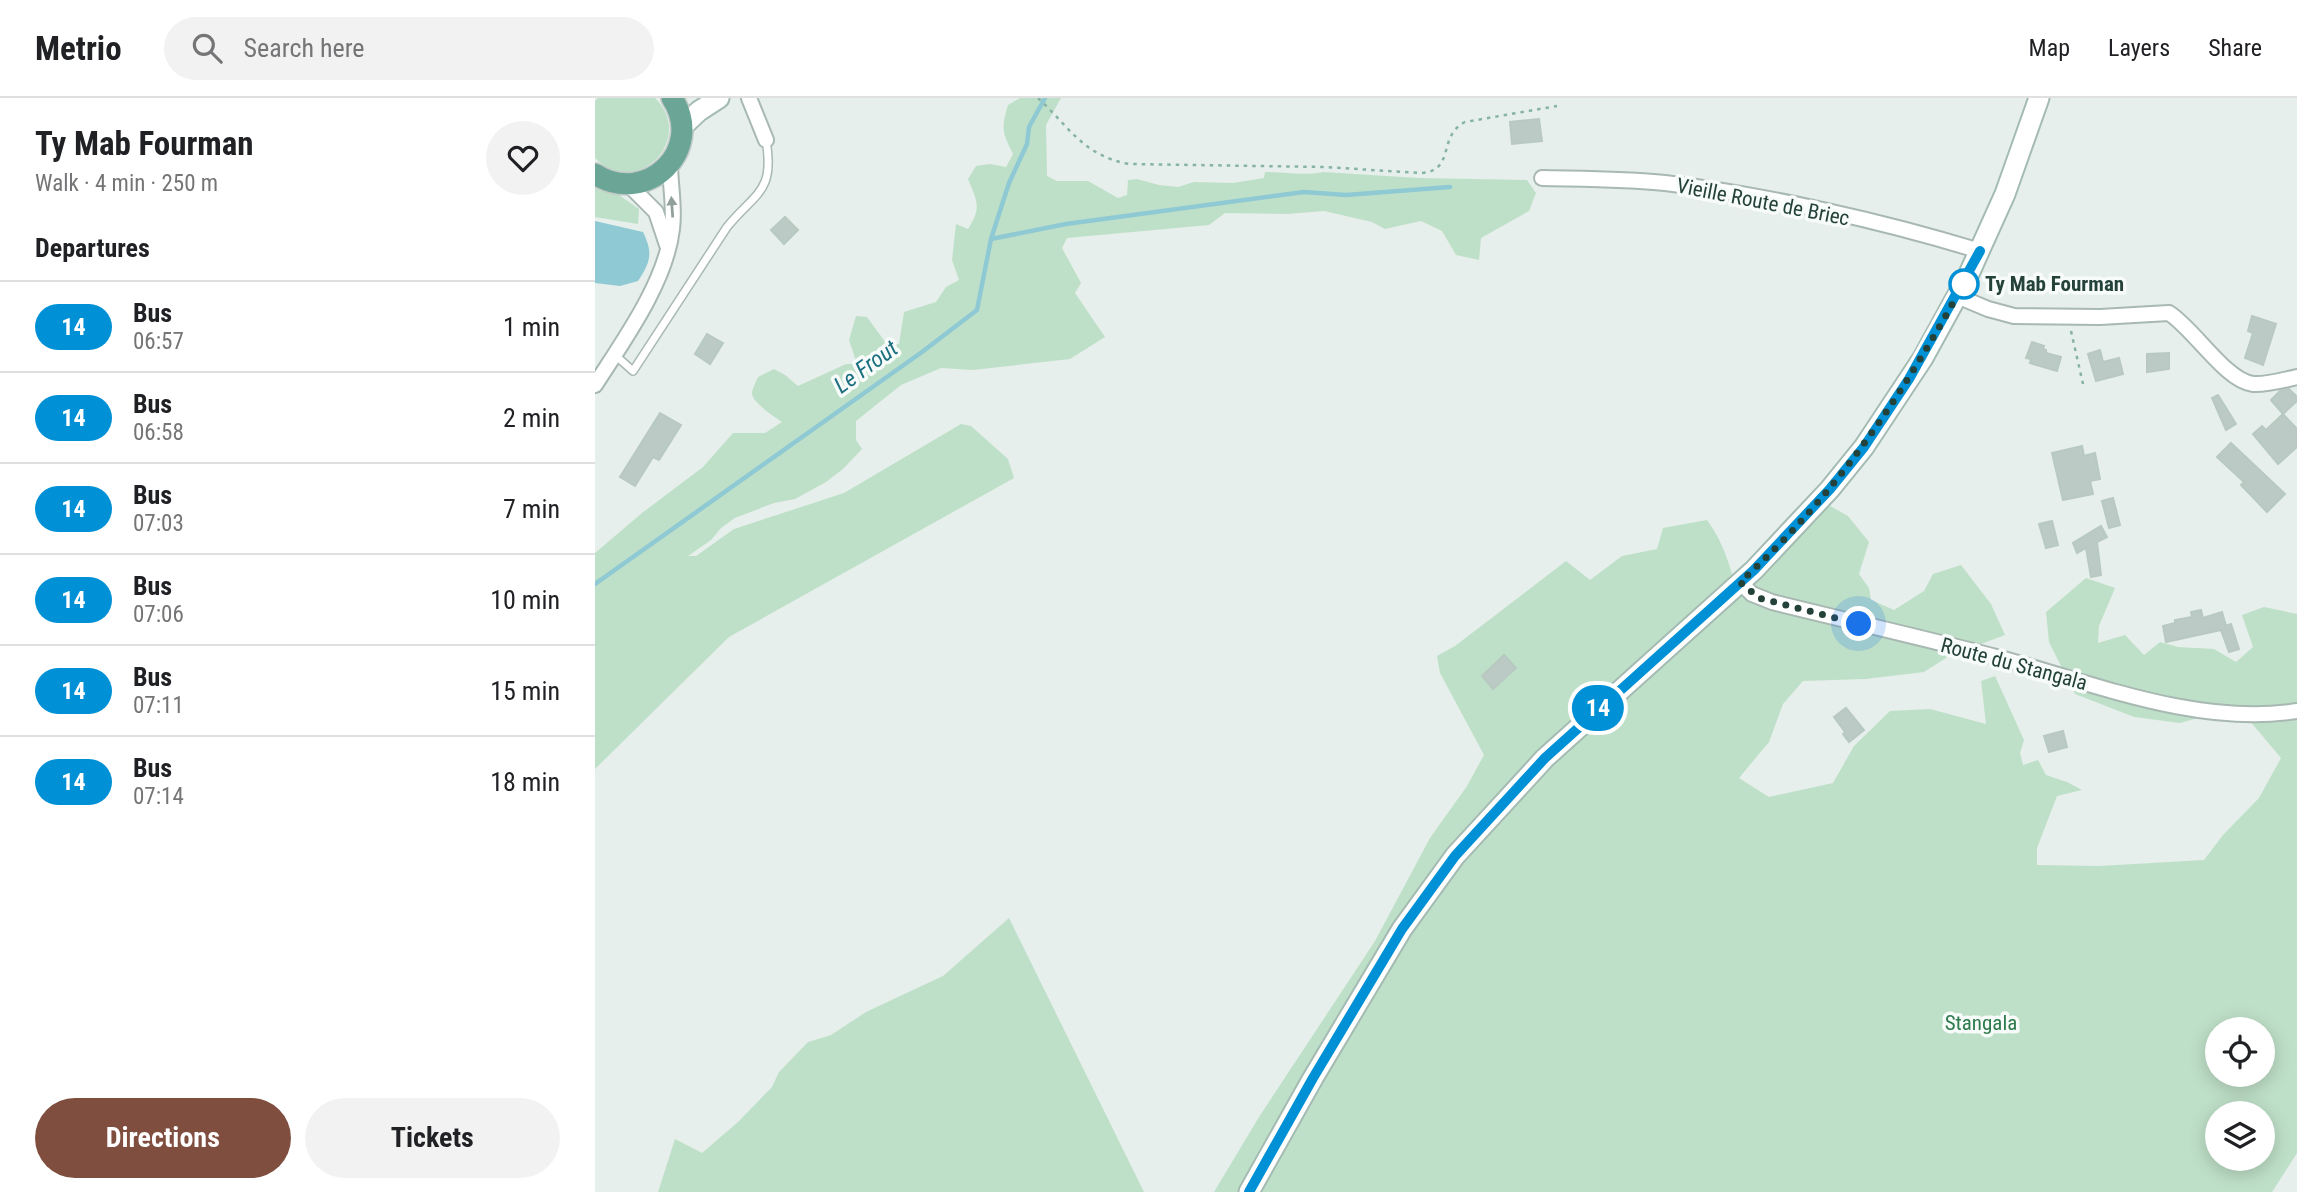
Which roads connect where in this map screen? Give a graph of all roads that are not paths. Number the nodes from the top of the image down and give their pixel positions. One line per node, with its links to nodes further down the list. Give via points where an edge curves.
1 (672, 98): 5 (main road)
2 (719, 98): 5 (street)
3 (749, 98): 6 (street)
4 (2039, 98): 12 (street)
5 (682, 127): 7 (main road)
6 (766, 140): 14 (lane, via 769,168 759,195 727,227 633,371)
7 (670, 163): 10 (main road, via 659,174); 11 (street, one-way to 7, via 673,212)
8 (595, 174): 10 (main road)
9 (1542, 178): 12 (street, Vieille Route de Briec, via 1663,183 1715,191 1813,209)
10 (628, 184): 11 (street, via 656,212)
11 (668, 250): 14 (street, via 650,293)
12 (1980, 251): 13 (street)
13 (1957, 296): 15 (street, via 2014,316 2169,313 2240,379 2252,384); 17 (street, via 1864,447)
14 (614, 355): 16 (street)
15 (2297, 377)
16 (595, 385)
17 (1740, 582): 18 (street, Route du Stangala, via 1752,594 1772,602 2131,696 2224,712); 19 (street, via 1545,758 1455,856 1402,929)
18 (2297, 711)
19 (1249, 1192)

